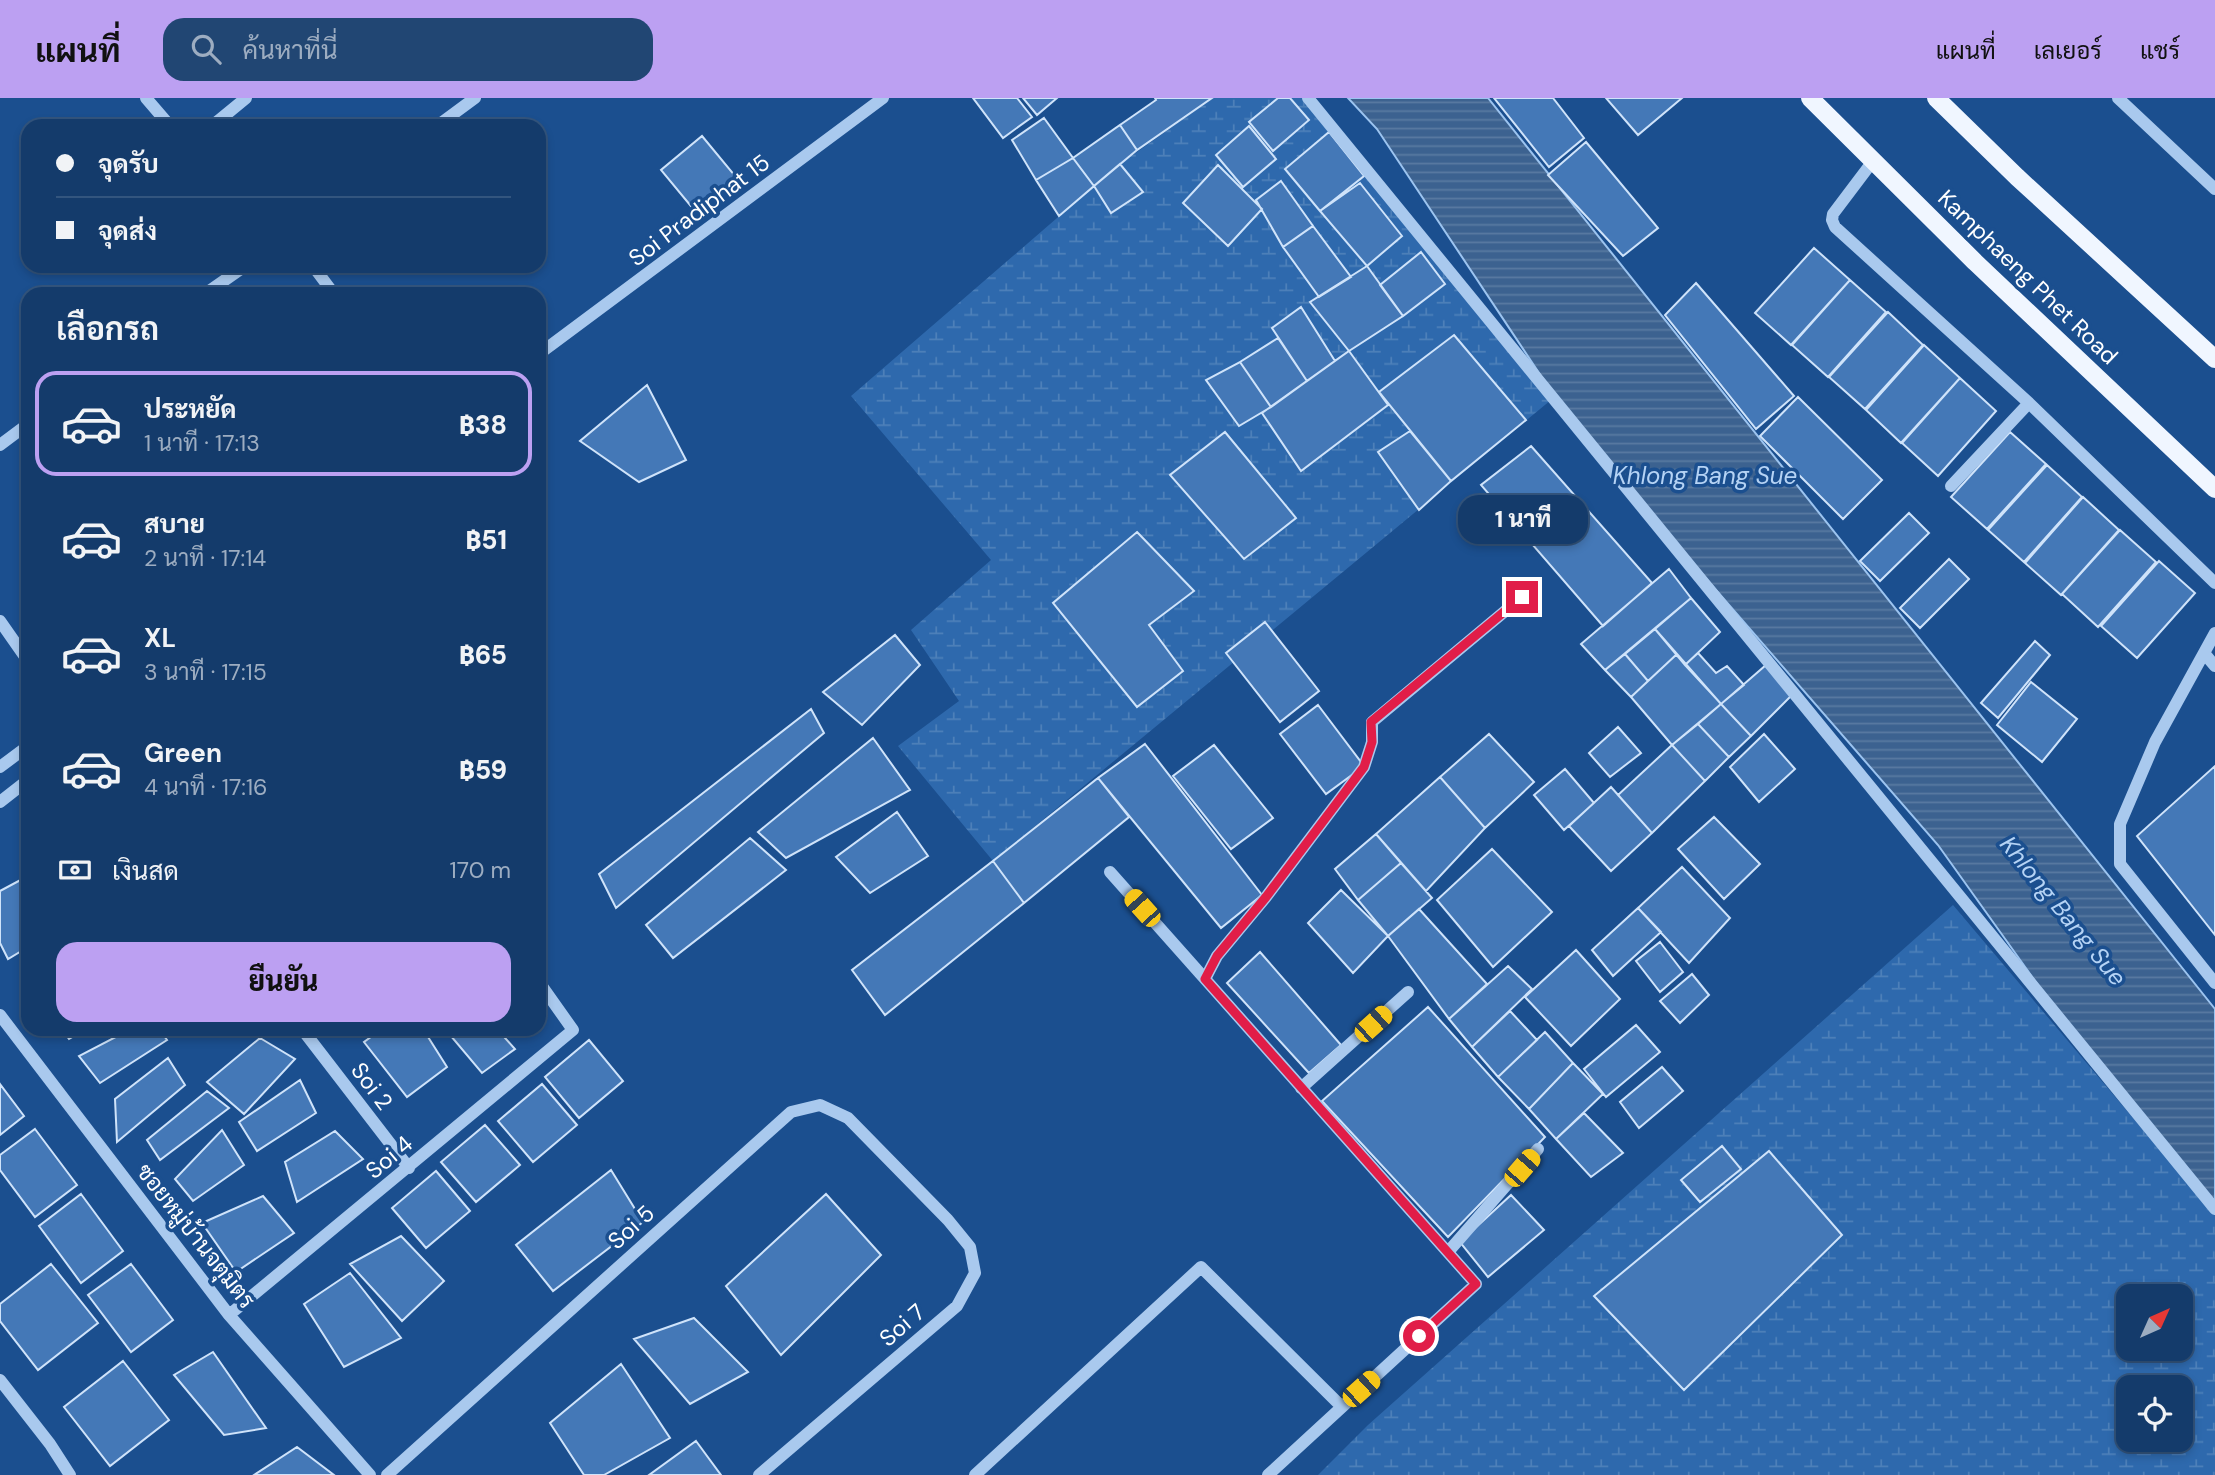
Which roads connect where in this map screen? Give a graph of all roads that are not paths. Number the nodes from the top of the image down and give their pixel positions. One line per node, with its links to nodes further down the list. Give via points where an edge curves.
1 (146, 98): 9 (street)
2 (246, 98): 10 (street)
3 (475, 98): 11 (street)
4 (883, 98): 16 (street, Soi Pradiphat 15)
5 (1308, 98): 45 (street)
6 (1810, 98): 12 (main road, Kamphaeng Phet Road)
7 (1936, 98): 17 (main road)
8 (2118, 98): 13 (street)
9 (164, 119)
10 (220, 119)
11 (446, 119)
12 (1873, 161): 18 (street, via 1833,214 1835,227); 22 (main road, Kamphaeng Phet Road)
13 (2215, 189)
14 (235, 273): 15 (street)
15 (215, 287)
16 (546, 349)
17 (2215, 359)
18 (2029, 403): 21 (street); 23 (street)
19 (21, 429): 20 (street)
20 (0, 445)
21 (1951, 486)
22 (2215, 489)
23 (2215, 583)
24 (1522, 597): 35 (street, via 1371,722 1372,742 1364,767 1217,956)
25 (0, 621): 27 (street)
26 (2215, 633): 28 (street)
27 (21, 651)
28 (2204, 653): 29 (street); 36 (street, via 2155,742 2120,824 2120,864)
29 (2215, 666)
30 (21, 751): 31 (street)
31 (0, 767)
32 (21, 786): 33 (street)
33 (0, 802)
34 (1110, 872): 35 (street)
35 (1205, 979): 41 (street)
36 (2215, 983)
37 (546, 992): 43 (street, Soi 4, via 573,1030)
38 (1408, 992): 41 (street)
39 (0, 1015): 47 (street, ซอยหมู่บ้านจตุมิตร)
40 (307, 1036): 43 (street, Soi 2)
41 (1301, 1088): 46 (street)
42 (1538, 1149): 46 (street)
43 (409, 1168): 47 (street, Soi 4)
44 (912, 1182): 52 (street, Soi 5, via 848,1118 820,1105 791,1112); 53 (street, Soi 7, via 970,1247 975,1273 957,1306)
45 (2215, 1209)
46 (1448, 1252): 49 (street, via 1476,1284)
47 (229, 1315): 51 (street, ซอยหมู่บ้านจตุมิตร)
48 (0, 1380): 50 (street)
49 (1342, 1407): 54 (street, via 1201,1267); 55 (street)
50 (70, 1475)
51 (370, 1475)
52 (387, 1475)
53 (759, 1475)
54 (975, 1475)
55 (1268, 1475)

